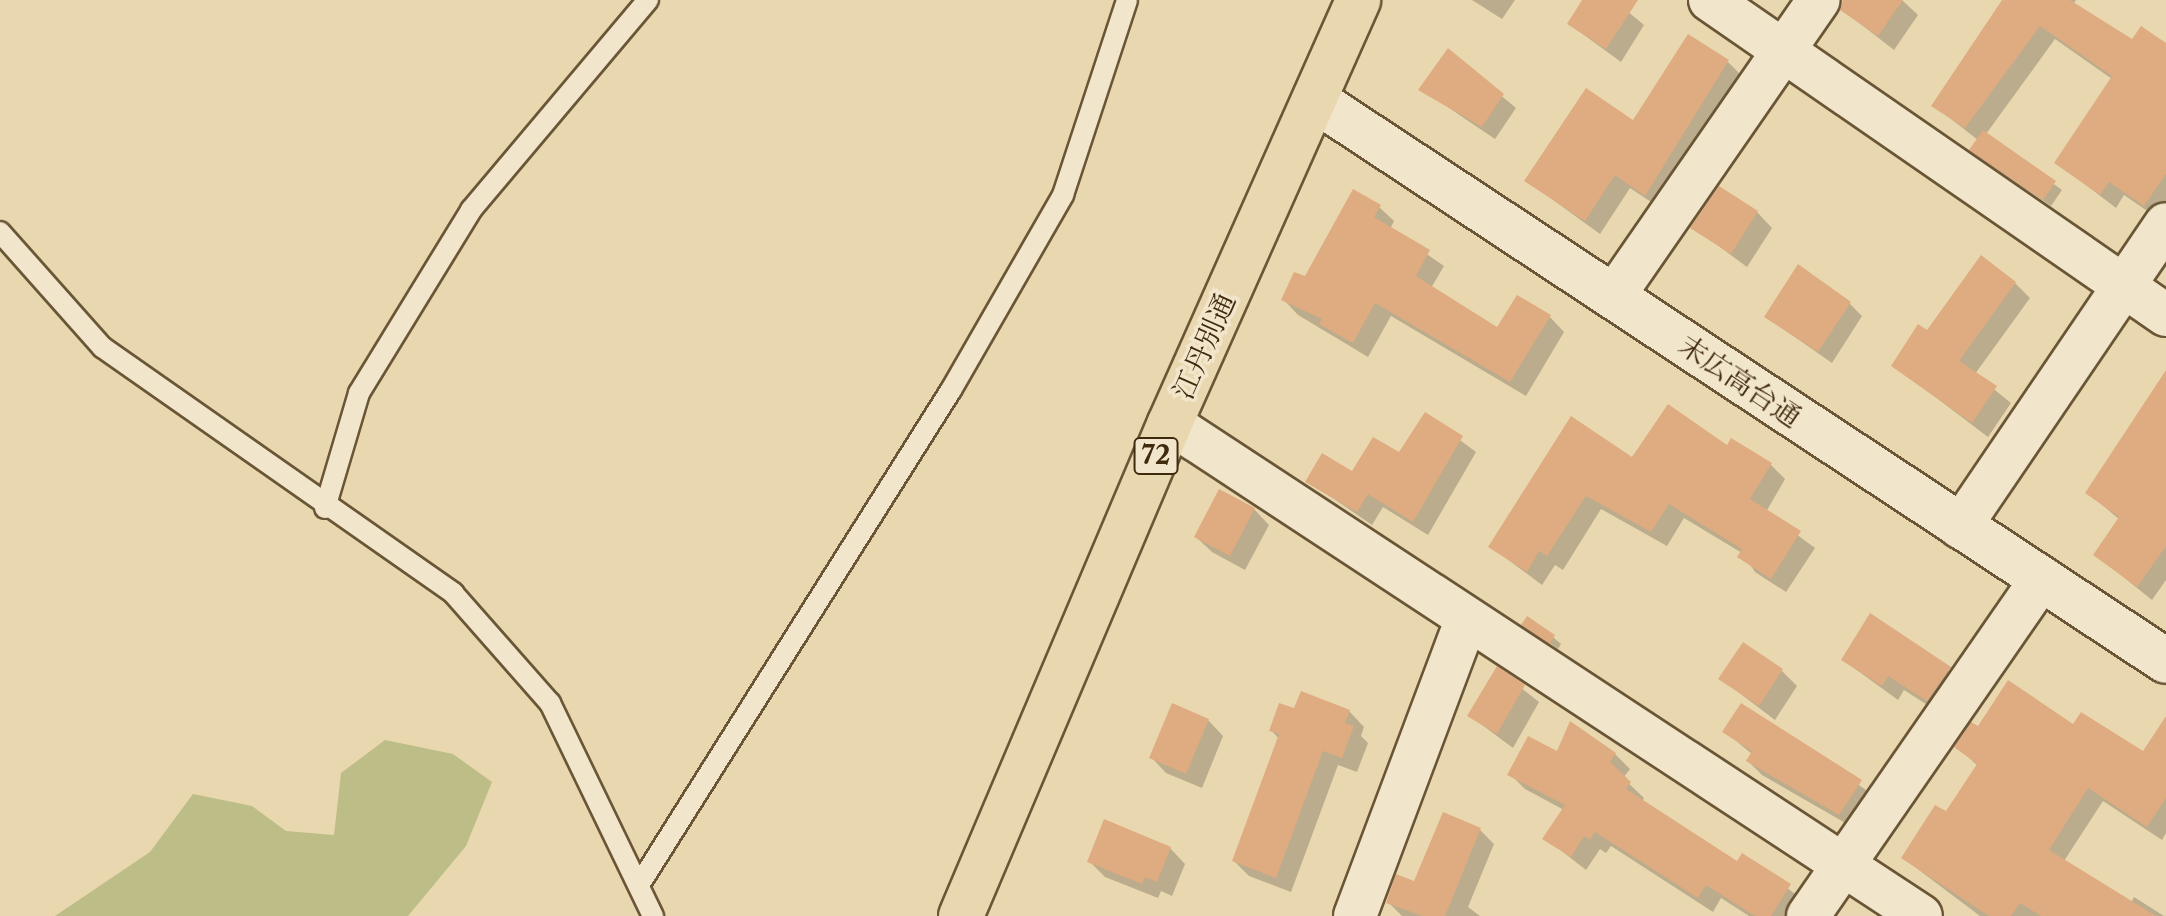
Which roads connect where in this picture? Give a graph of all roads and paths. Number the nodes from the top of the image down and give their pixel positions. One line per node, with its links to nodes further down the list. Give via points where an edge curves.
1 (648, 0): 14 (lane, via 471,210 359,393)
2 (1127, 0): 20 (lane, via 1063,195 951,390)
3 (1358, 0): 7 (main road, 江丹別通 / 72)
4 (1710, 0): 6 (street)
5 (1819, 0): 6 (street)
6 (1783, 51): 10 (street); 11 (street)
7 (1315, 100): 11 (street, 末広高台通); 13 (main road, 江丹別通 / 72)
8 (2166, 224): 10 (street)
9 (0, 232): 14 (lane, via 102,347)
10 (2124, 285): 12 (street); 15 (street)
11 (1613, 297): 15 (street, 末広高台通)
12 (2166, 315)
13 (1170, 423): 17 (street); 22 (main road, 江丹別通 / 72)
14 (325, 508): 20 (lane, via 453,593 550,703)
15 (1960, 527): 16 (street, 末広高台通)
16 (2042, 578): 18 (street, 末広高台通); 19 (street)
17 (1466, 620): 19 (street); 23 (street)
18 (2166, 661)
19 (1843, 864): 24 (street); 25 (street)
20 (639, 885): 21 (lane)
21 (653, 916)
22 (961, 916)
23 (1355, 916)
24 (1808, 916)
25 (1921, 916)

